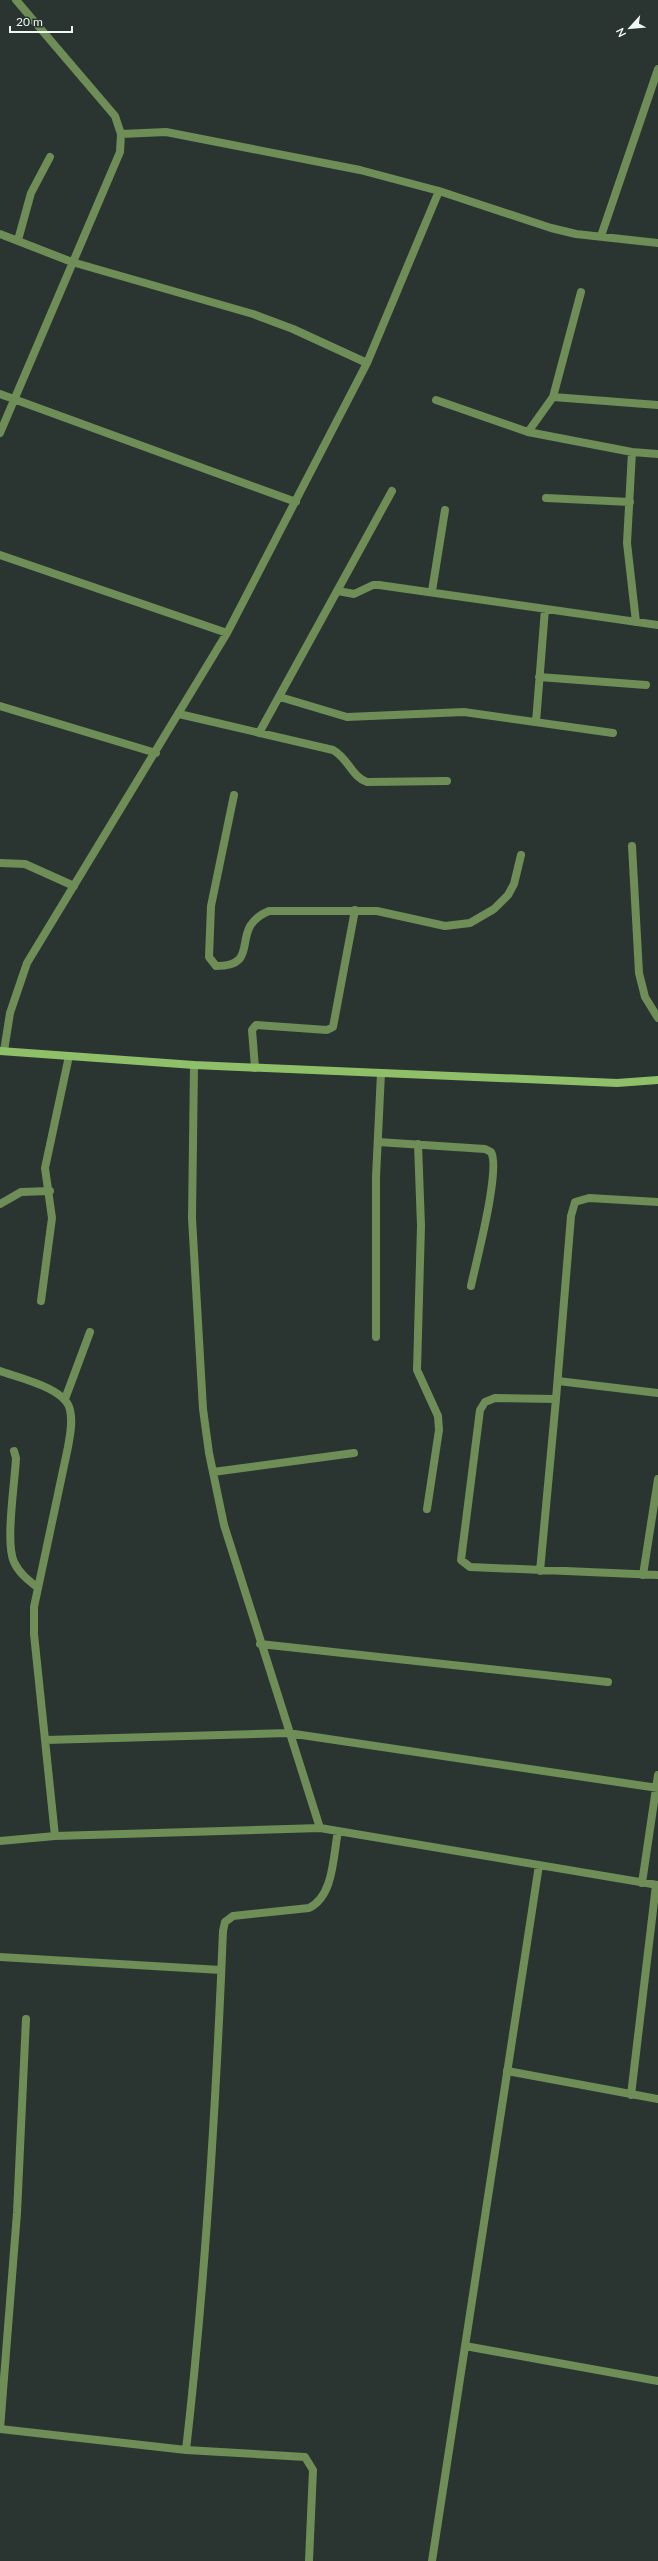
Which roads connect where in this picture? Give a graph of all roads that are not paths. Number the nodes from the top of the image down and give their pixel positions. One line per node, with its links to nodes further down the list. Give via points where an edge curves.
1 (16, 0): 3 (street, via 114,116)
2 (658, 70): 7 (street)
3 (121, 134): 5 (street, via 166,132 360,170); 10 (street, via 120,152)
4 (50, 158): 8 (street, via 31,193)
5 (439, 191): 7 (street, via 551,228); 12 (street)
6 (0, 234): 8 (street)
7 (601, 236): 9 (street)
8 (18, 240): 10 (street)
9 (658, 243)
10 (72, 262): 12 (street, via 253,314 293,329); 15 (street)
11 (581, 292): 14 (street)
12 (367, 364): 24 (street)
13 (0, 394): 15 (street)
14 (552, 397): 17 (street); 18 (street)
15 (14, 398): 19 (street); 24 (street)
16 (436, 400): 18 (street)
17 (658, 405)
18 (528, 432): 20 (street)
19 (0, 433)
20 (632, 452): 21 (street); 25 (street)
21 (658, 454)
22 (392, 491): 28 (street)
23 (546, 498): 25 (street)
24 (296, 502): 33 (street, via 262,562)
25 (630, 502): 31 (street, via 627,543)
26 (445, 510): 29 (street)
27 (0, 555): 33 (street)
28 (338, 591): 29 (street, via 354,594 373,585); 36 (street)
29 (432, 591): 30 (street)
30 (545, 609): 31 (street); 34 (street)
31 (636, 622): 32 (street)
32 (658, 625)
33 (227, 633): 38 (street)
34 (540, 677): 35 (street); 39 (street)
35 (646, 685)
36 (280, 697): 39 (street, via 347,717 464,712); 40 (street)
37 (0, 706): 42 (street)
38 (179, 714): 40 (street); 42 (street)
39 (536, 722): 41 (street)
40 (259, 733): 43 (street, via 334,750 346,758 360,780 367,782)
41 (614, 733)
42 (156, 754): 48 (street)
43 (447, 781)
44 (234, 796): 49 (street, via 211,906 209,957 212,963 216,966 231,966 237,963 242,957 249,925 258,916 269,911)
45 (632, 846): 50 (street, via 639,973 645,997)
46 (521, 855): 49 (street, via 514,884 508,895 494,910 470,923 445,926 396,913)
47 (0, 863): 48 (street, via 25,864)
48 (74, 886): 51 (street, via 27,964 10,1013)
49 (355, 910): 54 (street, via 332,1027 327,1030 256,1025 252,1030)
50 (658, 1018)
51 (2, 1051): 52 (street)
52 (69, 1056): 53 (street); 59 (street, via 45,1168)
53 (194, 1065): 54 (street); 73 (street, via 192,1218 203,1408)
54 (255, 1068): 55 (street)
55 (381, 1073): 56 (street, via 617,1083); 57 (street)
56 (658, 1080)
57 (378, 1142): 58 (street); 65 (street)
58 (418, 1144): 62 (street, via 485,1149 494,1156 490,1198); 75 (street, via 422,1226 417,1370 438,1416 439,1430)
59 (50, 1191): 61 (street, via 20,1192); 63 (street, via 50,1245)
60 (658, 1202): 67 (street, via 589,1198 575,1202 571,1216)
61 (0, 1204)
62 (471, 1286)
63 (41, 1301)
64 (90, 1332): 69 (street)
65 (376, 1337)
66 (0, 1371): 69 (street, via 59,1393)
67 (558, 1381): 68 (street); 70 (street)
68 (658, 1393)
69 (65, 1399): 79 (street, via 72,1422)
70 (556, 1399): 76 (street); 76 (street, via 495,1398 485,1402 480,1410 462,1560 470,1567)
71 (14, 1451): 79 (street, via 16,1458 10,1546 14,1562 22,1576)
72 (354, 1453): 73 (street)
73 (213, 1472): 80 (street, via 224,1525)
74 (658, 1479): 77 (street)
75 (427, 1508)
76 (540, 1571): 77 (street)
77 (643, 1575): 78 (street)
78 (658, 1575)
79 (37, 1587): 83 (street, via 34,1634)
80 (260, 1644): 81 (street); 82 (street)
81 (608, 1682)
82 (288, 1733): 83 (street); 85 (street); 86 (street)
83 (46, 1740): 88 (street)
84 (658, 1775): 85 (street)
85 (657, 1788): 91 (street)
86 (320, 1828): 87 (street); 88 (street)
87 (338, 1831): 90 (street); 94 (street, via 327,1890 319,1904 309,1908 233,1916 225,1922)
88 (55, 1836): 89 (street)
89 (0, 1841)
90 (539, 1865): 91 (street); 96 (street)
91 (642, 1883): 92 (street)
92 (657, 1885): 97 (street)
93 (0, 1957): 94 (street)
94 (221, 1970): 101 (street, via 208,2215)
95 (26, 2019): 101 (street, via 17,2212 0,2429)
96 (507, 2071): 97 (street); 99 (street)
97 (631, 2095): 98 (street)
98 (658, 2098)
99 (465, 2346): 100 (street); 103 (street)
100 (658, 2381)
101 (186, 2450): 102 (street, via 305,2457 314,2470)
102 (309, 2561)
103 (432, 2561)

